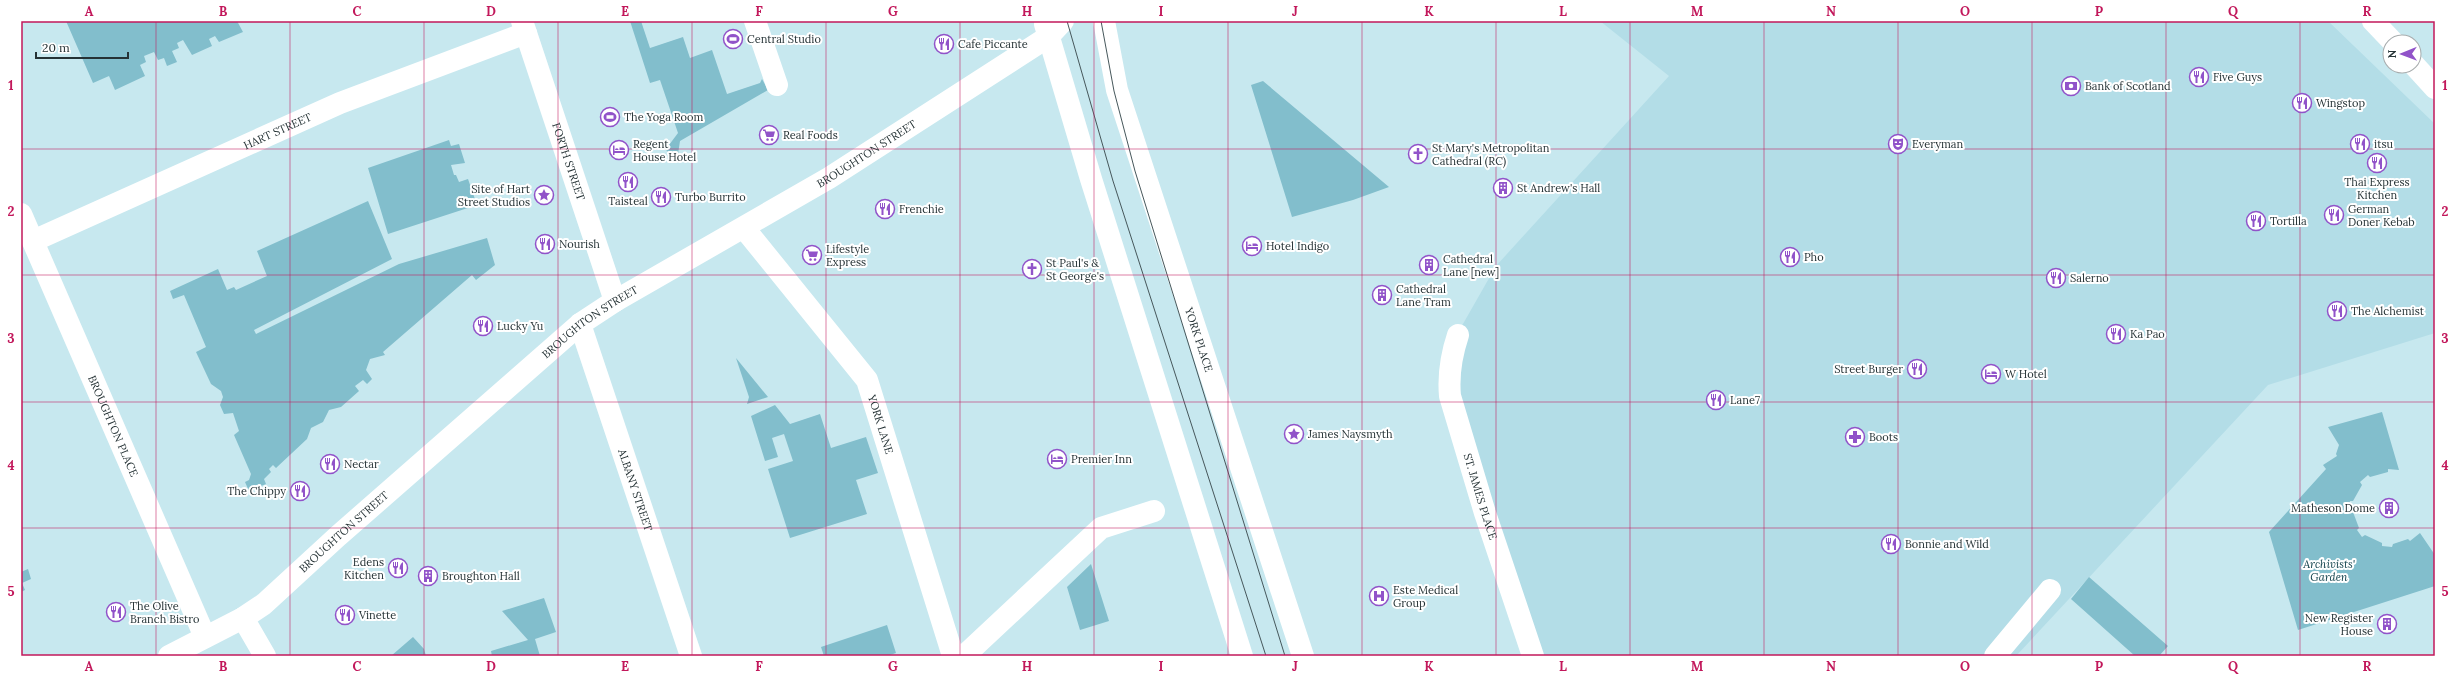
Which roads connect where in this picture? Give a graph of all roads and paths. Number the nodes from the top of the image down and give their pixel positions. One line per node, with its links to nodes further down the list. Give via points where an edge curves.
1 (755, 21): 9 (street)
2 (1063, 21): 6 (street, BROUGHTON STREET)
3 (1104, 21): 27 (street, YORK PLACE, via 1119,96)
4 (2374, 21): 7 (street)
5 (524, 27): 13 (street, HART STREET, via 340,103); 14 (street, FORTH STREET)
6 (1046, 29): 12 (street, BROUGHTON STREET, via 829,178); 26 (street, via 1088,172)
7 (2386, 34)
8 (2422, 74): 10 (street)
9 (777, 85)
10 (2435, 88)
11 (21, 214): 13 (street, BROUGHTON PLACE)
12 (744, 228): 14 (street, BROUGHTON STREET); 24 (street, YORK LANE, via 867,380)
13 (33, 241): 20 (street, BROUGHTON PLACE)
14 (615, 301): 15 (street, BROUGHTON STREET)
15 (580, 324): 19 (street, BROUGHTON STREET, via 264,604); 23 (street, ALBANY STREET)
16 (1458, 335): 28 (street, ST. JAMES PLACE, via 1448,377 1450,396 1485,513)
17 (1154, 511): 25 (street, via 1101,528)
18 (2050, 590): 29 (street)
19 (243, 618): 20 (street, BROUGHTON STREET); 22 (street)
20 (205, 637): 21 (street, BROUGHTON STREET)
21 (169, 656)
22 (265, 656)
23 (691, 656)
24 (954, 656)
25 (964, 656)
26 (1242, 656)
27 (1303, 656)
28 (1533, 656)
29 (1995, 656)

